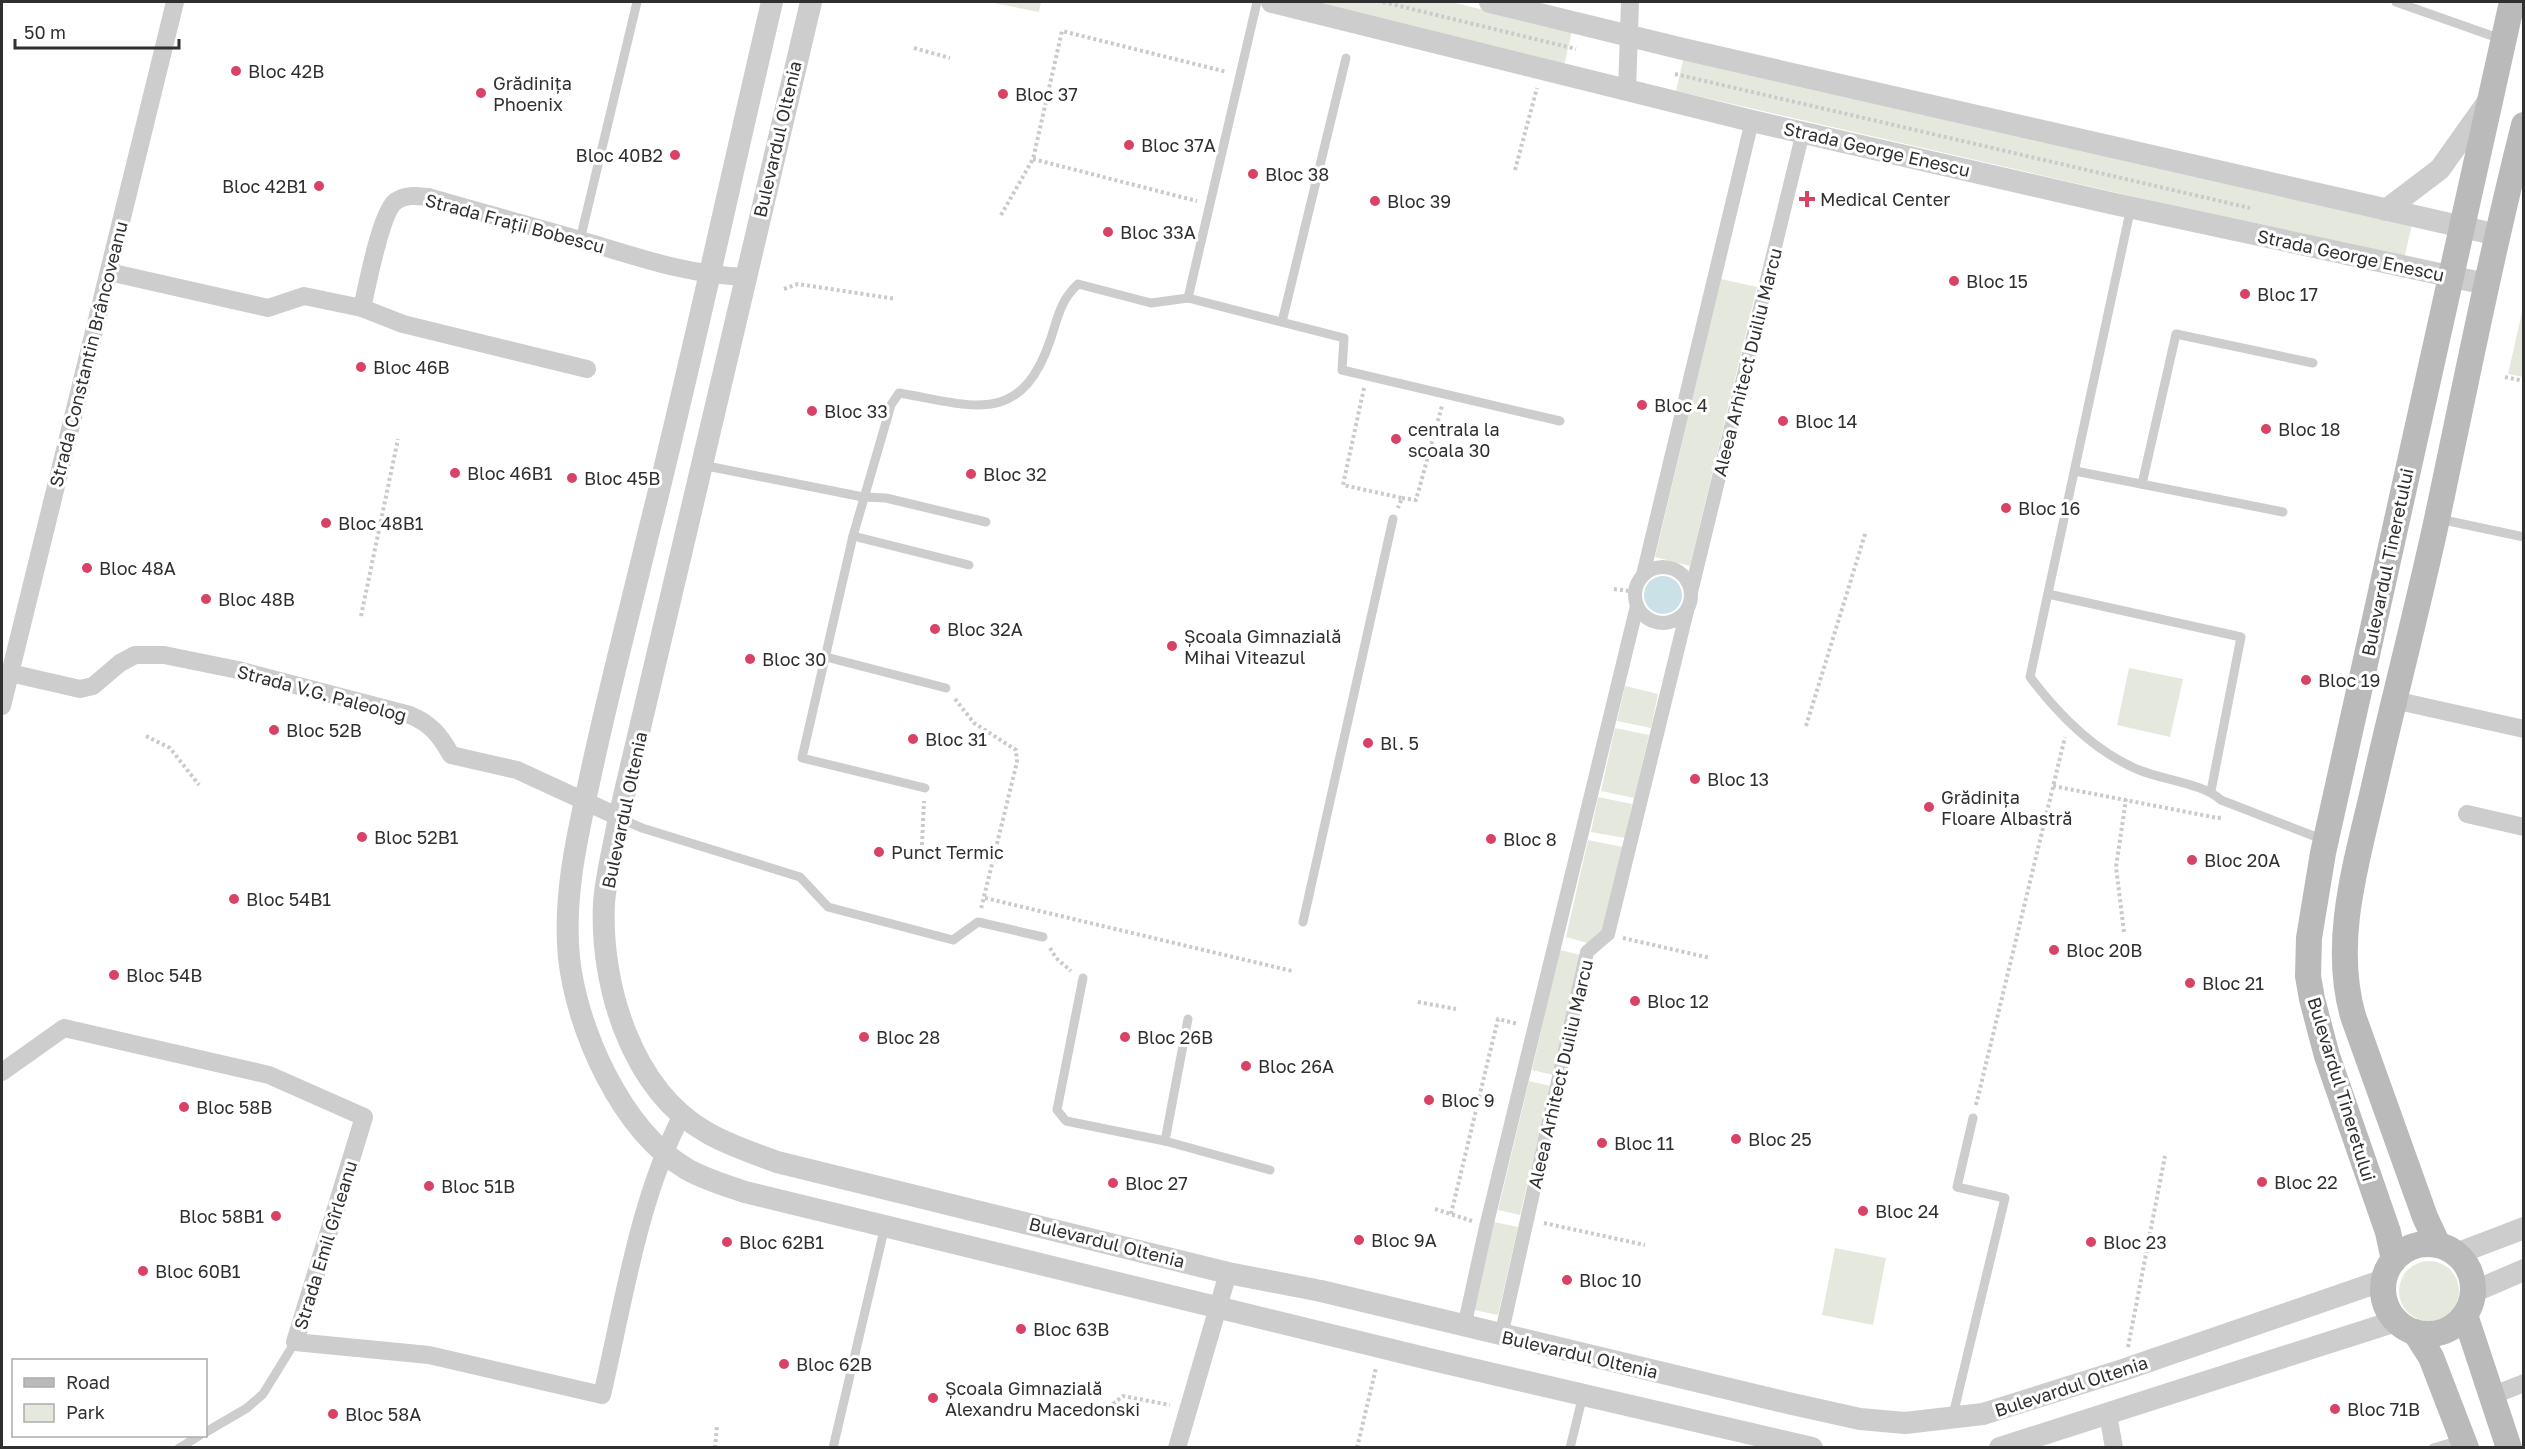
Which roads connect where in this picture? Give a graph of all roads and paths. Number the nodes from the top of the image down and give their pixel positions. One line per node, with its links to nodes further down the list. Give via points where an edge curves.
1 (176, 2): 36 (street, Strada Constantin Brâncoveanu)
2 (634, 2): 35 (lane)
3 (772, 2): 37 (street, Bulevardul Oltenia)
4 (811, 2): 38 (street, Bulevardul Oltenia)
5 (1257, 2): 20 (lane)
6 (1272, 2): 18 (street, Strada George Enescu)
7 (1383, 2): 15 (path)
8 (1490, 2): 12 (street)
9 (1630, 2): 12 (street)
10 (2396, 2): 13 (lane)
11 (2512, 2): 13 (main road, Bulevardul Tineretului)
12 (1627, 36): 21 (street); 31 (street)
13 (2504, 40): 22 (main road, Bulevardul Tineretului)
14 (914, 48): 16 (path)
15 (1576, 49)
16 (950, 58)
17 (1346, 58): 45 (lane)
18 (1542, 70): 21 (street, Strada George Enescu); 27 (path)
19 (1675, 74): 30 (path)
20 (1239, 75): 26 (path, via 1062,31); 28 (lane)
21 (1627, 91): 23 (street, Strada George Enescu)
22 (2490, 99): 31 (street, via 2440,169); 33 (main road, Bulevardul Tineretului)
23 (1752, 121): 25 (street, Strada George Enescu); 67 (street, Aleea Arhitect Duiliu Marcu)
24 (2523, 125): 34 (main road, Bulevardul Tineretului)
25 (1803, 132): 29 (street, Strada George Enescu); 69 (street, Aleea Arhitect Duiliu Marcu)
26 (1033, 159): 28 (path); 32 (path)
27 (1515, 170)
28 (1209, 205): 42 (lane)
29 (2131, 207): 39 (street, Strada George Enescu); 55 (lane)
30 (2255, 209)
31 (2386, 210): 33 (street)
32 (1001, 215)
33 (2462, 228): 34 (street); 39 (main road, Bulevardul Tineretului)
34 (2498, 235): 40 (main road, Bulevardul Tineretului)
35 (580, 240): 37 (street, Strada Frații Bobescu, via 656,264); 44 (street, Strada Frații Bobescu, via 409,195 394,202 384,221)
36 (109, 273): 44 (street, via 268,308 304,296); 75 (street, Strada Constantin Brâncoveanu)
37 (708, 275): 38 (street); 88 (street, Bulevardul Oltenia)
38 (745, 277): 54 (street, Bulevardul Oltenia)
39 (2451, 277): 40 (street, Strada George Enescu); 93 (main road, Bulevardul Tineretului)
40 (2486, 284): 61 (main road, Bulevardul Tineretului)
41 (784, 289): 43 (path, via 798,284)
42 (1188, 298): 45 (lane); 57 (lane, via 1151,303 1078,284 1065,297 1041,366 1019,394 1001,403 977,406 899,393 891,405)
43 (896, 300)
44 (362, 308): 47 (street, via 403,324)
45 (1282, 322): 48 (lane, via 1344,338 1342,370)
46 (2313, 363): 56 (lane, via 2176,334)
47 (587, 369)
48 (1366, 376): 51 (lane); 58 (path, via 1343,485)
49 (2505, 377): 50 (path)
50 (2523, 381)
51 (1445, 394): 52 (lane); 58 (path, via 1416,500)
52 (1560, 421)
53 (398, 439): 73 (path)
54 (702, 465): 57 (lane); 91 (street, Bulevardul Oltenia)
55 (2075, 471): 56 (lane); 70 (lane)
56 (2142, 484): 59 (lane)
57 (864, 497): 62 (lane, via 886,498); 64 (lane)
58 (1402, 498): 60 (path)
59 (2283, 512)
60 (1393, 519): 95 (lane)
61 (2437, 519): 65 (lane); 77 (main road, Bulevardul Tineretului)
62 (986, 522)
63 (1866, 531): 80 (path)
64 (853, 536): 66 (lane); 74 (lane)
65 (2523, 537)
66 (969, 566)
67 (1643, 575): 69 (street, via 1659,567 1675,569); 71 (street, Aleea Arhitect Duiliu Marcu)
68 (1614, 589): 71 (path)
69 (1692, 592): 72 (street, Aleea Arhitect Duiliu Marcu)
70 (2048, 594): 79 (lane, via 2030,678); 86 (lane, via 2241,637)
71 (1636, 599): 72 (street, via 1647,618 1661,623 1678,619); 117 (street, Aleea Arhitect Duiliu Marcu)
72 (1687, 610): 97 (street, Aleea Arhitect Duiliu Marcu)
73 (361, 616)
74 (826, 657): 76 (lane); 85 (lane, via 802,758)
75 (9, 673): 78 (street, Strada Constantin Brâncoveanu); 88 (street, Strada V.G. Paleolog, via 80,689 93,686 135,655 164,655 238,670 411,715 440,734 451,755 517,770)
76 (946, 688): 100 (path, via 974,723 1016,750 1017,762 985,898)
77 (2394, 700): 81 (street); 120 (main road, Bulevardul Tineretului, via 2352,887 2344,953 2345,987 2425,1217)
78 (2, 706)
79 (2069, 721): 84 (path); 86 (lane, via 2106,753 2137,769)
80 (1806, 726)
81 (2523, 729)
82 (146, 736): 83 (path, via 170,748)
83 (199, 785)
84 (2053, 786): 87 (path); 108 (path)
85 (925, 788): 94 (path)
86 (2211, 791): 89 (lane, via 2221,800)
87 (2126, 799): 89 (path, via 2218,818); 96 (path, via 2116,867)
88 (585, 800): 91 (street, Strada V.G. Paleolog); 110 (street, Bulevardul Oltenia, via 570,881 567,923 574,988 602,1072 638,1124)
89 (2246, 809): 93 (lane)
90 (2467, 814): 92 (street)
91 (619, 818): 98 (lane, via 800,876 828,908 953,940 978,922); 107 (street, Bulevardul Oltenia, via 604,902 608,963 626,1034 645,1071)
92 (2523, 827)
93 (2326, 841): 121 (main road, Bulevardul Tineretului, via 2309,938 2308,976 2327,1056 2388,1232)
94 (922, 844)
95 (1303, 922)
96 (2124, 932)
97 (1608, 934): 99 (path); 115 (street, Aleea Arhitect Duiliu Marcu, via 1587,952)
98 (1043, 937): 101 (path, via 1056,958)
99 (1710, 958)
100 (1292, 971)
101 (1083, 978): 109 (lane, via 1057,1110 1066,1121)
102 (1418, 1002): 103 (path)
103 (1456, 1009)
104 (1188, 1019): 109 (lane)
105 (1498, 1019): 114 (path)
106 (2, 1072): 129 (street, Strada Emil Gîrleanu, via 63,1028 269,1075 364,1117)
107 (682, 1115): 110 (street, Strada Emil Gîrleanu); 123 (street, Bulevardul Oltenia, via 730,1144 777,1162)
108 (1973, 1118): 138 (lane, via 1958,1187 2005,1198)
109 (1165, 1141): 112 (lane)
110 (664, 1151): 116 (street, Bulevardul Oltenia, via 683,1167 711,1181); 129 (street, Strada Emil Gîrleanu, via 650,1193 602,1395 429,1355)
111 (2165, 1156): 131 (path)
112 (1270, 1170)
113 (1435, 1209): 114 (path)
114 (1451, 1214): 117 (path)
115 (1527, 1219): 119 (path); 128 (street, Aleea Arhitect Duiliu Marcu)
116 (885, 1226): 125 (street, Bulevardul Oltenia); 145 (lane)
117 (1486, 1227): 126 (street, Aleea Arhitect Duiliu Marcu)
118 (2523, 1228): 120 (street)
119 (1645, 1245)
120 (2447, 1250): 121 (main road, via 2414,1246); 124 (main road, via 2466,1264 2472,1278)
121 (2389, 1270): 127 (main road, via 2384,1295 2388,1309); 131 (street, Bulevardul Oltenia)
122 (2523, 1270): 124 (street)
123 (1228, 1273): 125 (street); 126 (street, Bulevardul Oltenia)
124 (2469, 1304): 127 (main road, via 2443,1332); 134 (main road)
125 (1218, 1307): 130 (street, Bulevardul Oltenia); 136 (street)
126 (1464, 1327): 128 (street, Bulevardul Oltenia)
127 (2406, 1327): 137 (street, Bulevardul Oltenia); 142 (main road, via 2431,1358)
128 (1501, 1336): 138 (street, Bulevardul Oltenia, via 1860,1419 1905,1424)
129 (295, 1342): 140 (lane, via 263,1394)
130 (1381, 1347): 133 (street, Bulevardul Oltenia); 147 (path)
131 (2123, 1370): 138 (street, Bulevardul Oltenia, via 1983,1414)
132 (2523, 1383): 134 (street)
133 (1583, 1395): 148 (lane); 149 (street, Bulevardul Oltenia)
134 (2491, 1396): 153 (main road)
135 (1113, 1404): 136 (path, via 1123,1396)
136 (1188, 1408): 146 (street)
137 (2108, 1414): 150 (street, Bulevardul Oltenia); 151 (street)
138 (1952, 1419)
139 (717, 1426): 144 (path)
140 (207, 1431)
141 (197, 1437): 143 (lane)
142 (2464, 1443): 152 (lane)
143 (179, 1448)
144 (716, 1448)
145 (833, 1448)
146 (1176, 1448)
147 (1357, 1448)
148 (1570, 1448)
149 (1812, 1448)
150 (2000, 1448)
151 (2114, 1448)
152 (2433, 1448)
153 (2509, 1448)

